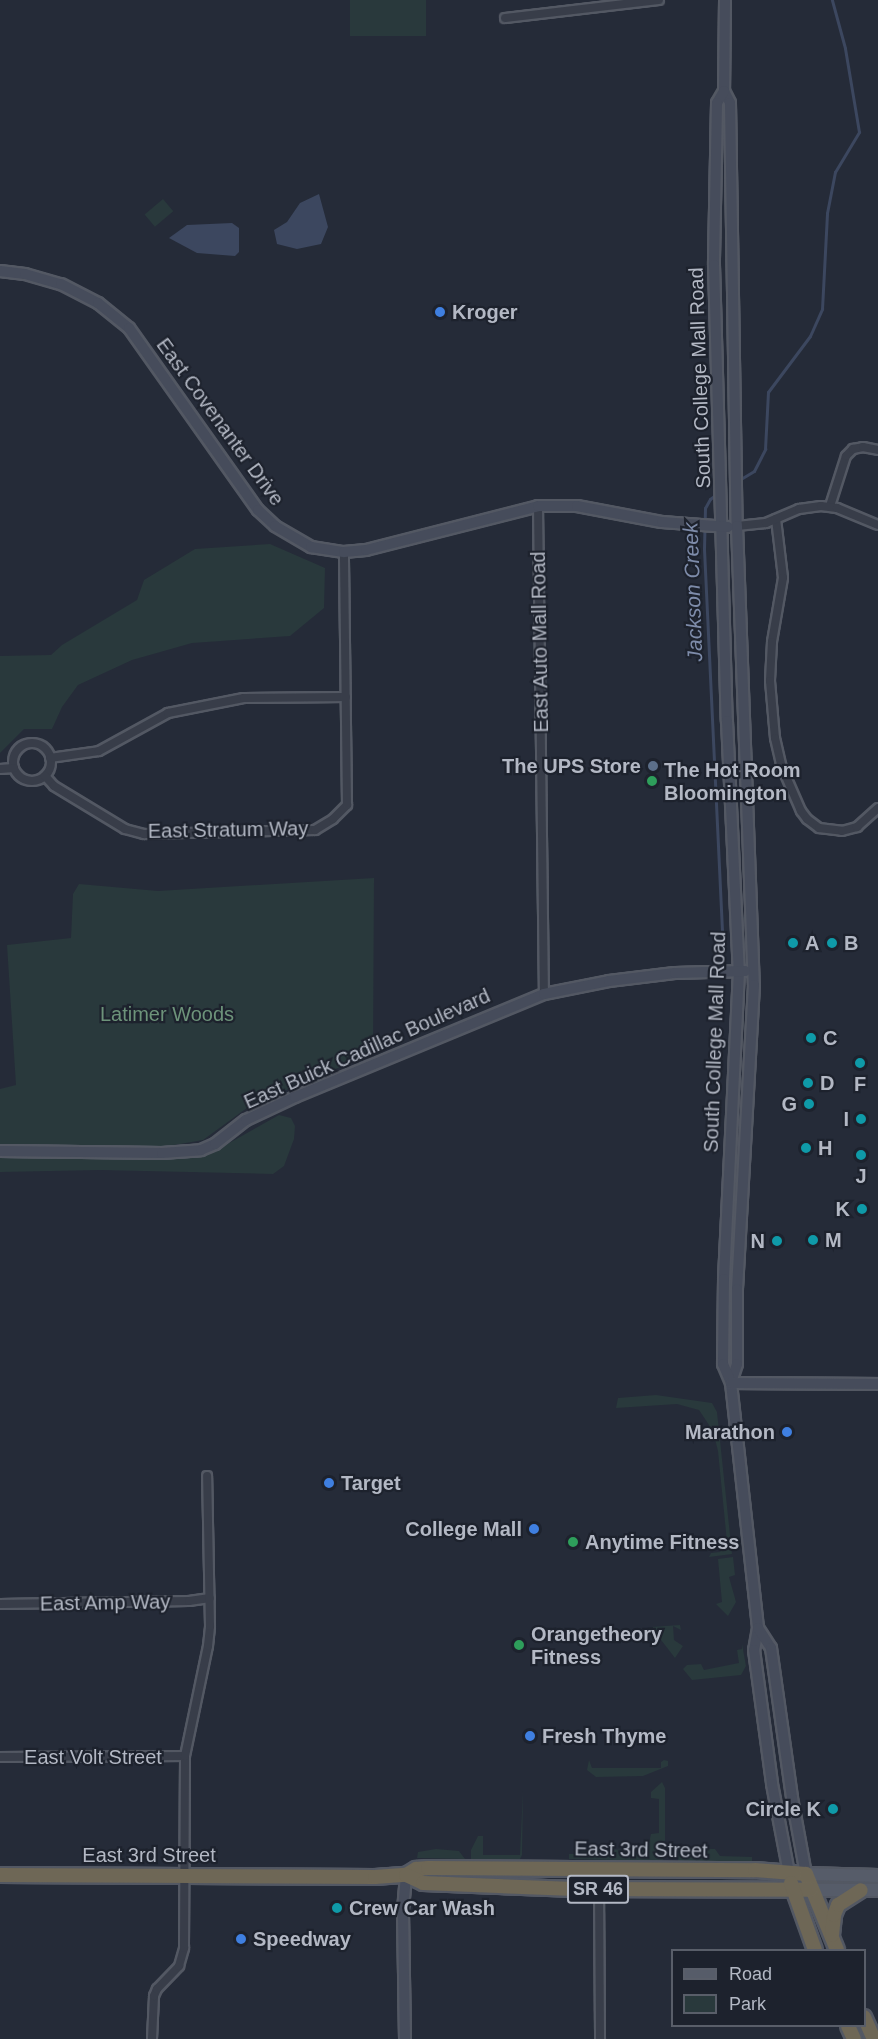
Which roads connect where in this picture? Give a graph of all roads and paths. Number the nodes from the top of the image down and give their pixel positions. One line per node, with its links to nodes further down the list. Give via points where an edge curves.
1 (659, 0): 3 (street)
2 (725, 0): 4 (main road, South College Mall Road)
3 (505, 18)
4 (724, 91): 5 (main road, South College Mall Road, via 717,103); 6 (main road, South College Mall Road, via 730,103)
5 (714, 265): 6 (main road); 14 (main road, South College Mall Road, via 721,505)
6 (732, 265): 13 (main road, South College Mall Road)
7 (0, 271): 15 (main road, East Covenanter Drive, via 61,284 114,315 142,345 267,519 300,542)
8 (878, 450): 10 (street, via 863,447 846,456)
9 (538, 506): 14 (main road, East Covenanter Drive, via 577,506); 15 (main road, East Covenanter Drive, via 366,550); 26 (street, East Auto Mall Road)
10 (830, 506): 11 (street, East Covenanter Drive, via 806,507); 12 (street, East Covenanter Drive)
11 (776, 519): 13 (street, East Covenanter Drive); 23 (street, via 783,578 770,681 781,765 801,811 819,828 842,831 857,827)
12 (878, 525)
13 (737, 526): 14 (main road, East Covenanter Drive); 18 (main road, South College Mall Road)
14 (717, 528): 17 (main road, South College Mall Road)
15 (344, 552): 16 (street, East Stratum Way)
16 (346, 697): 19 (street, via 244,698 168,713 99,751); 22 (street, East Stratum Way, via 347,805 315,830 144,834 125,829 54,786)
17 (727, 721): 18 (main road); 24 (main road, South College Mall Road)
18 (744, 721): 25 (main road, South College Mall Road)
19 (50, 758): 20 (street, via 40,746 28,744 14,756); 22 (street)
20 (14, 768): 21 (street); 22 (street, via 28,780)
21 (0, 769)
22 (45, 776)
23 (878, 808)
24 (739, 971): 25 (main road, East Buick Cadillac Boulevard); 26 (main road, East Buick Cadillac Boulevard, via 630,978); 28 (main road, South College Mall Road)
25 (753, 972): 29 (main road, South College Mall Road)
26 (544, 994): 27 (main road, East Buick Cadillac Boulevard, via 295,1097 246,1120 201,1150)
27 (0, 1151)
28 (724, 1266): 29 (main road); 30 (main road, South College Mall Road)
29 (738, 1271): 31 (main road, South College Mall Road)
30 (723, 1307): 31 (main road); 32 (main road, South College Mall Road)
31 (736, 1307): 33 (main road, South College Mall Road)
32 (723, 1329): 33 (main road); 34 (main road, South College Mall Road, via 723,1364)
33 (736, 1334): 34 (main road, South College Mall Road, via 736,1364)
34 (731, 1383): 35 (main road); 39 (main road, South College Mall Road)
35 (878, 1384)
36 (207, 1476): 37 (street)
37 (210, 1598): 38 (street, East Amp Way); 40 (street, via 208,1646)
38 (0, 1604)
39 (759, 1628): 42 (main road, South College Mall Road, via 754,1646 756,1666); 44 (main road, South College Mall Road, via 771,1648)
40 (186, 1756): 41 (street, East Volt Street); 43 (street)
41 (0, 1757)
42 (789, 1873): 44 (highway, East 3rd Street / SR 46); 46 (highway, East 3rd Street / SR 46, via 428,1868); 49 (highway)
43 (186, 1874): 45 (highway, East 3rd Street / SR 46); 46 (highway, East 3rd Street / SR 46); 56 (street, via 183,1956 154,1996)
44 (806, 1874): 47 (main road, East 3rd Street); 50 (highway)
45 (0, 1875)
46 (406, 1875): 48 (highway, East 3rd Street / SR 46, via 423,1883); 57 (main road)
47 (878, 1876)
48 (599, 1889): 49 (highway, East 3rd Street / SR 46); 58 (street)
49 (793, 1890): 50 (highway, East 3rd Street); 54 (highway)
50 (811, 1890): 51 (main road, East 3rd Street); 53 (highway)
51 (861, 1890): 52 (main road, East 3rd Street); 53 (highway, via 836,1908)
52 (878, 1890)
53 (834, 1945)
54 (815, 1949)
55 (866, 2021): 59 (highway)
56 (152, 2039)
57 (405, 2039)
58 (600, 2039)
59 (874, 2039)

